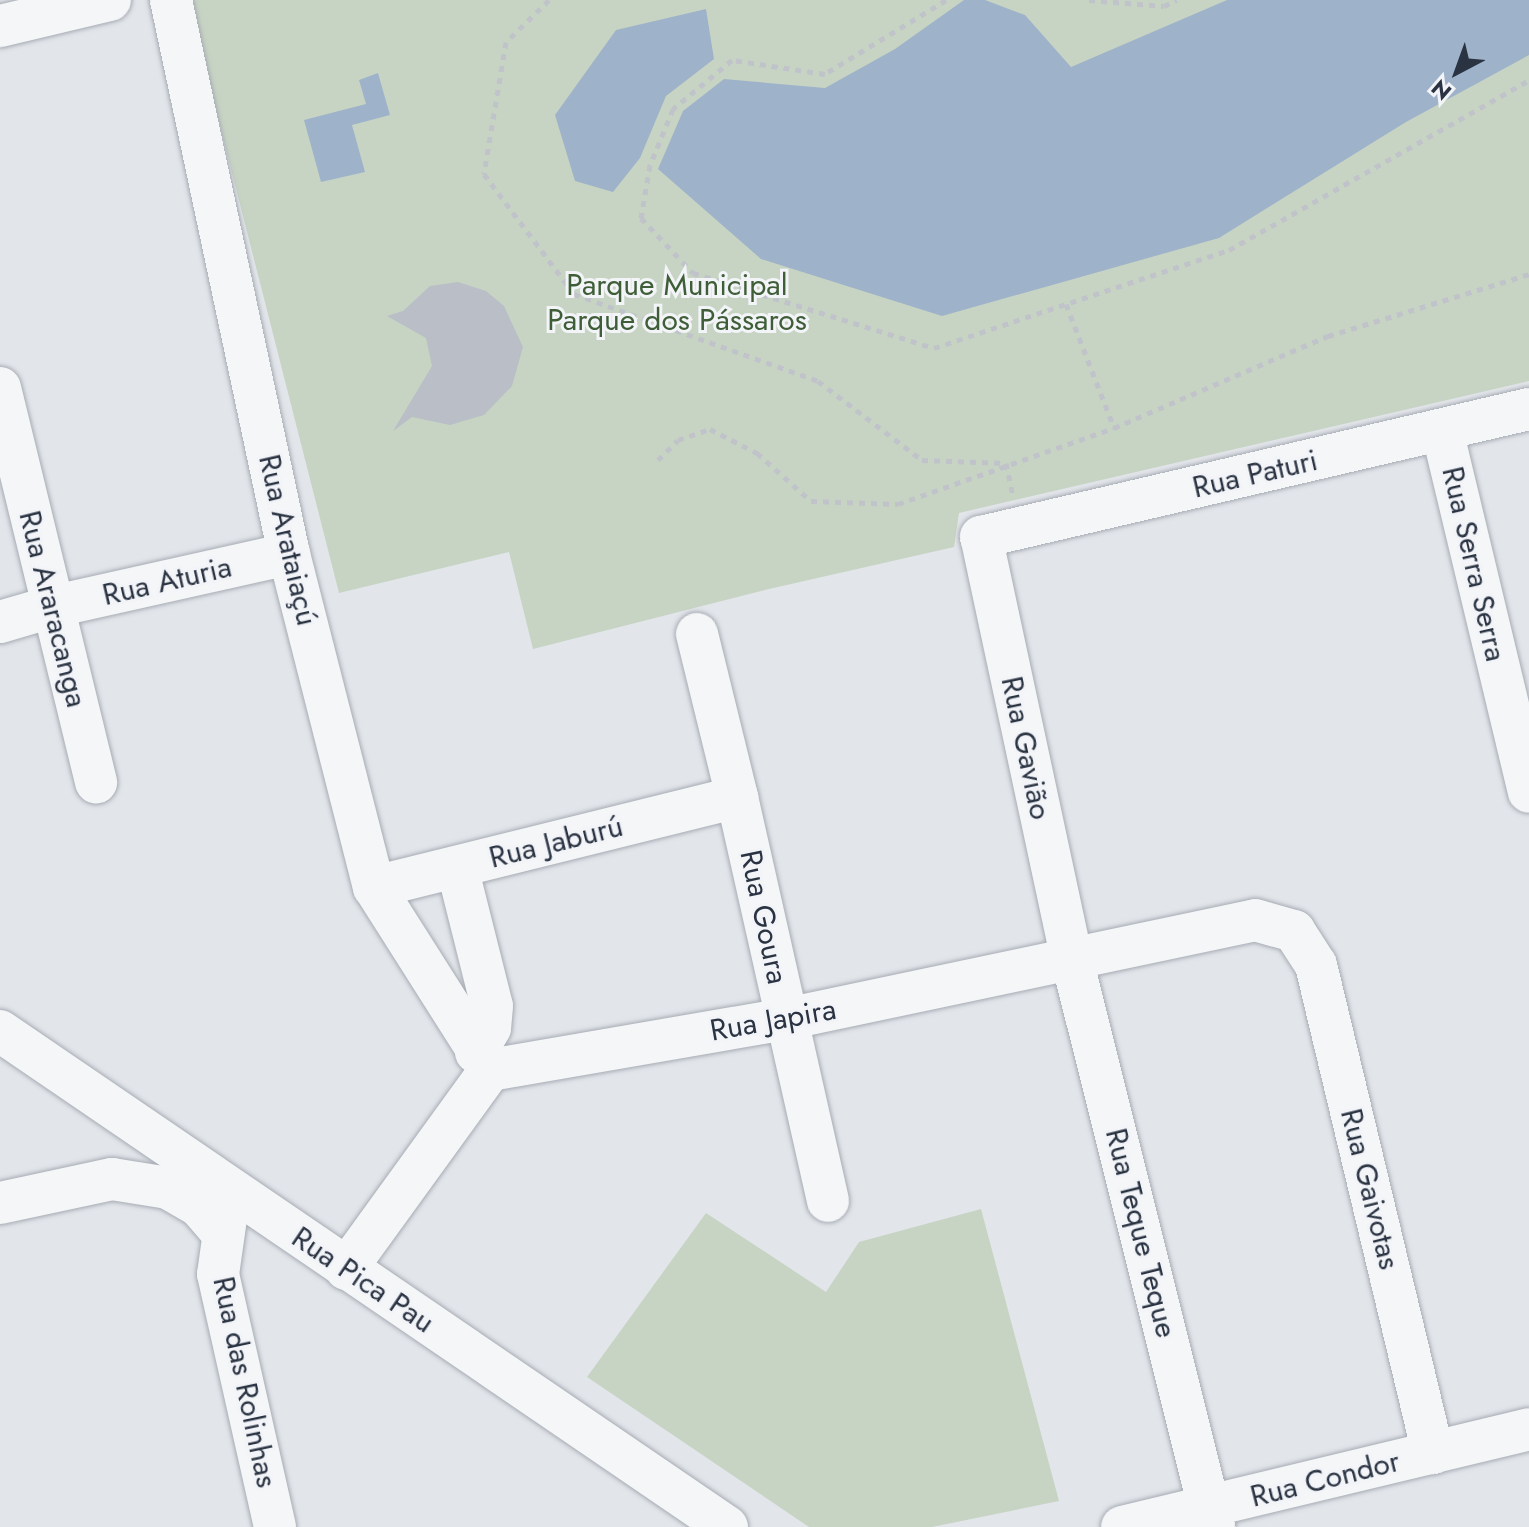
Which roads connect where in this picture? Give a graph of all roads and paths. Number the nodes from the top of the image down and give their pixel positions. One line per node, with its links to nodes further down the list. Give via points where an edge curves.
1 (110, 0): 7 (street)
2 (171, 0): 18 (street, Rua Arataiaçú)
3 (549, 0): 16 (path, via 506,42 484,174 574,294 818,381 922,460)
4 (946, 0): 10 (path, via 825,74 732,60 673,109 650,165 641,218 693,273 934,348)
5 (1089, 0): 6 (path, via 1164,6)
6 (1177, 0)
7 (0, 26)
8 (1529, 80): 10 (path, via 1229,250)
9 (1529, 274): 13 (path, via 1328,336)
10 (1066, 304): 13 (path)
11 (0, 388): 19 (street, Rua Araracanga)
12 (1529, 409): 14 (street, Rua Paturi)
13 (1114, 428): 16 (path)
14 (1442, 430): 17 (street, Rua Paturi); 23 (street, Rua Serra Serra)
15 (658, 460): 16 (path, via 678,440 710,429 757,453 811,501 898,504)
16 (1006, 463)
17 (981, 537): 28 (street, Rua Gavião)
18 (289, 554): 19 (street, Rua Aturia); 26 (street, Rua Arataiaçú)
19 (51, 607): 20 (street, Rua Aturia); 22 (street, Rua Araracanga)
20 (0, 622)
21 (697, 634): 24 (street, Rua Goura)
22 (96, 782)
23 (1529, 792)
24 (737, 797): 25 (street, Rua Jaburú); 29 (street, Rua Goura)
25 (457, 867): 26 (street, Rua Jaburú); 31 (street, via 492,1006)
26 (374, 887): 31 (street, Rua Arataiaçú)
27 (1294, 931): 28 (street, Rua Japira, via 1255,920); 38 (street, Rua Gaivotas, via 1316,965)
28 (1072, 960): 29 (street, Rua Japira); 39 (street, Rua Teque Teque)
29 (786, 1019): 31 (street, Rua Japira); 33 (street, Rua Goura)
30 (0, 1031): 32 (street, Rua Pica Pau)
31 (483, 1061): 36 (street)
32 (230, 1190): 35 (street, Rua das Rolinhas); 36 (street, Rua Pica Pau)
33 (828, 1201)
34 (0, 1203): 35 (street, via 112,1179 168,1188 199,1206)
35 (223, 1234): 40 (street, Rua das Rolinhas, via 218,1274)
36 (346, 1269): 41 (street, Rua Pica Pau)
37 (1529, 1429): 38 (street, Rua Condor)
38 (1433, 1453): 39 (street, Rua Condor)
39 (1212, 1517): 42 (street, Rua Condor)
40 (275, 1527)
41 (727, 1527)
42 (1122, 1527)

